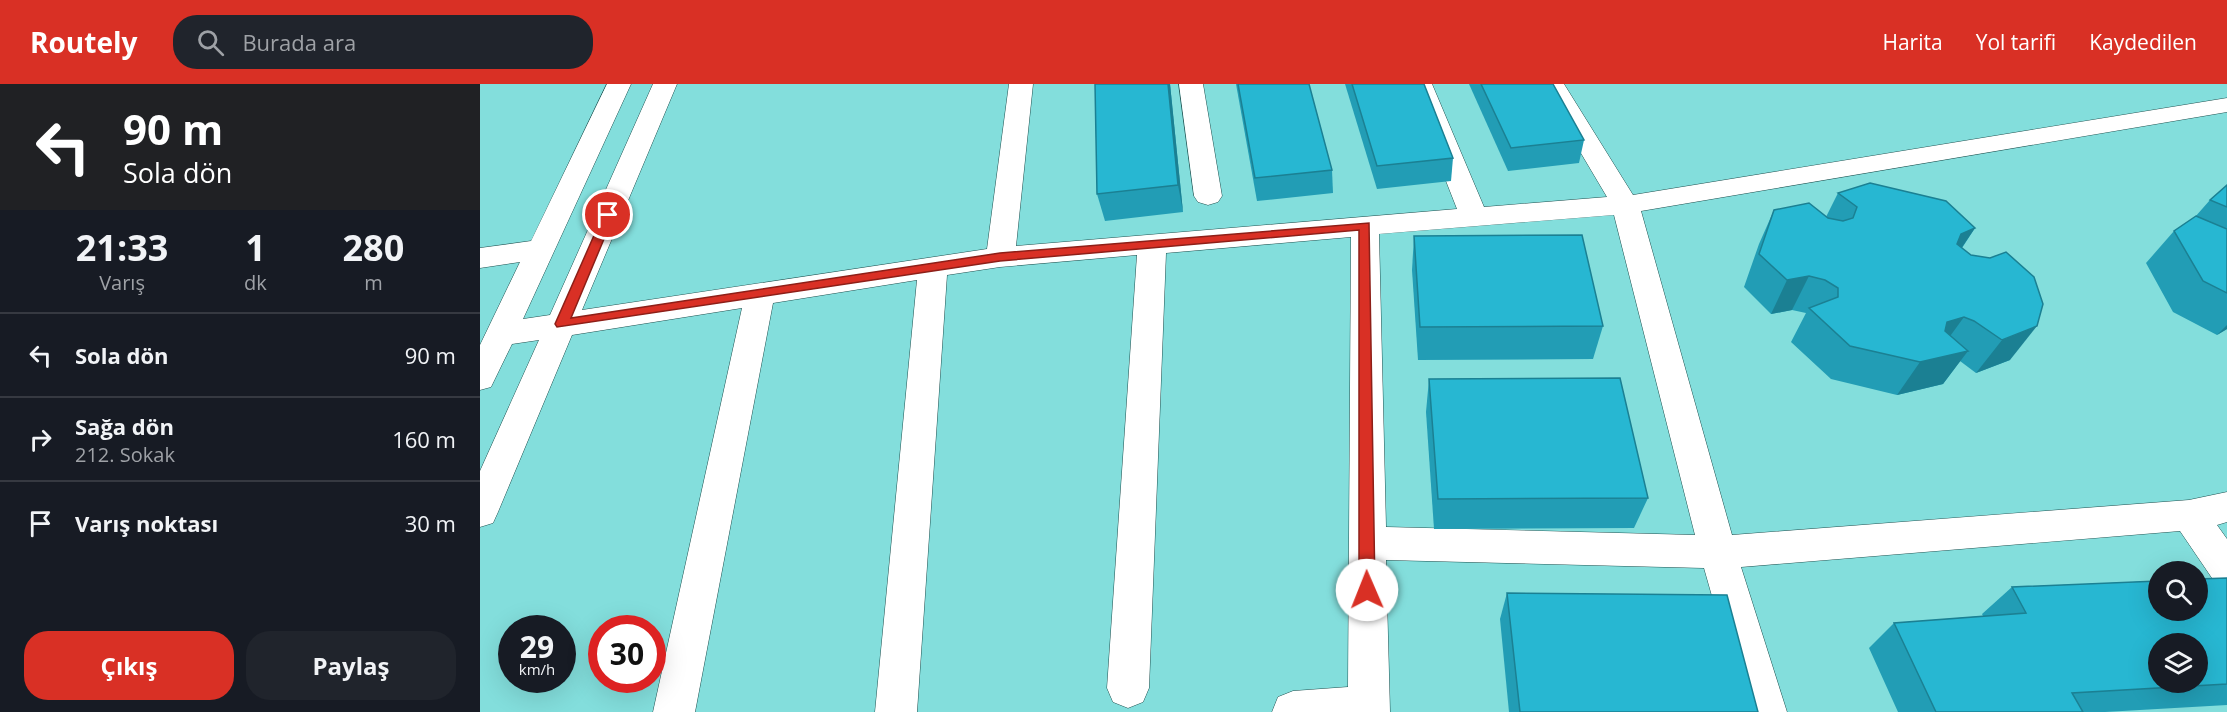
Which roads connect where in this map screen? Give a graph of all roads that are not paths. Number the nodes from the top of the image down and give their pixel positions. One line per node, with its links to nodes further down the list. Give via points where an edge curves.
1 (620, 84): 13 (street)
2 (664, 84): 18 (street)
3 (1021, 84): 14 (street)
4 (1191, 84): 8 (street)
5 (1420, 84): 10 (street)
6 (1552, 84): 9 (street)
7 (2227, 105): 9 (street)
8 (1208, 196)
9 (1625, 205): 10 (street); 25 (street)
10 (1474, 217): 11 (street)
11 (1365, 226): 12 (street); 24 (street)
12 (1152, 244): 14 (street); 27 (street)
13 (542, 249): 15 (street); 19 (street)
14 (1000, 257): 16 (street)
15 (480, 258)
16 (933, 267): 17 (street); 30 (street)
17 (760, 294): 18 (street); 29 (street)
18 (562, 324): 19 (street); 22 (street)
19 (502, 334): 20 (street)
20 (480, 378)
21 (2227, 507): 23 (street)
22 (480, 512)
23 (2189, 516): 25 (street); 26 (street)
24 (1366, 543): 25 (street); 28 (street)
25 (1709, 551): 32 (street); 33 (street)
26 (2227, 569)
27 (1128, 688)
28 (1369, 709): 31 (street)
29 (674, 712)
30 (896, 712)
31 (1293, 712)
32 (1745, 712)
33 (1766, 712)

